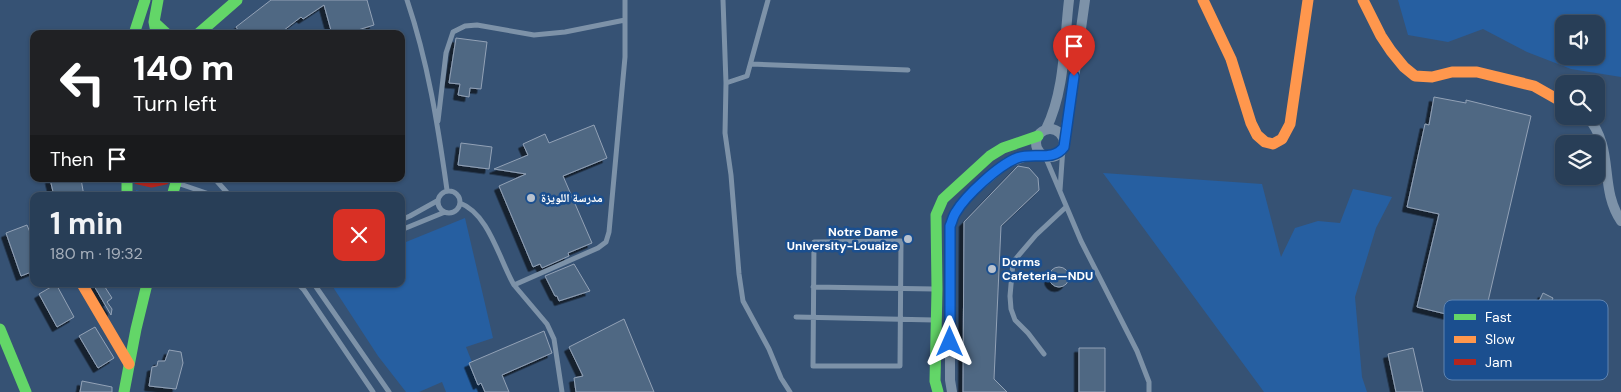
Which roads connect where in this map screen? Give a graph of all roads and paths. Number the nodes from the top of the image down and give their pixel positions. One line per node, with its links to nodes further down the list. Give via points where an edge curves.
1 (145, 0): 16 (main road)
2 (158, 0): 15 (main road)
3 (237, 0): 13 (main road)
4 (407, 0): 25 (lane)
5 (625, 0): 14 (lane)
6 (723, 0): 23 (lane)
7 (768, 0): 21 (lane)
8 (1069, 0): 27 (street, via 1053,114)
9 (1085, 0): 28 (street)
10 (1203, 0): 11 (main road, via 1231,58 1250,124 1262,141 1272,144 1278,142 1290,124)
11 (1308, 0)
12 (1363, 0): 24 (main road, via 1391,52 1415,76 1477,72 1534,86)
13 (223, 11): 19 (main road); 20 (main road)
14 (625, 20): 25 (lane, via 534,35 477,25 453,32 446,53); 43 (lane, via 625,57 606,242)
15 (154, 22): 17 (main road); 18 (main road)
16 (135, 30)
17 (155, 30)
18 (163, 30)
19 (202, 30)
20 (217, 30)
21 (751, 64): 22 (lane); 23 (lane, via 747,76)
22 (908, 70)
23 (726, 83): 67 (lane, via 725,133 743,301)
24 (1555, 97)
25 (438, 122): 32 (lane)
26 (1594, 125): 41 (street, via 1606,155 1608,188)
27 (1042, 133): 28 (street, via 1057,130); 29 (street, via 1037,147); 51 (main road, via 990,156 943,199 936,215)
28 (1064, 143): 29 (street, via 1059,153); 35 (lane)
29 (1044, 155): 35 (lane); 69 (street, via 1026,156 1006,163 970,194 955,213 950,226)
30 (176, 182): 33 (lane)
31 (218, 182): 34 (lane)
32 (447, 190): 36 (lane); 37 (lane, via 456,193)
33 (204, 192)
34 (227, 192)
35 (1060, 193): 38 (lane)
36 (437, 201): 39 (lane); 40 (lane)
37 (460, 203): 39 (lane, via 455,211); 43 (lane, via 469,206 481,218)
38 (1066, 207): 60 (lane, via 1013,262 1011,310 1015,320); 70 (lane, via 1137,351)
39 (445, 212): 42 (lane)
40 (405, 218)
41 (1621, 221)
42 (405, 228)
43 (514, 285): 66 (lane, via 547,324 554,339)
44 (84, 287): 61 (main road)
45 (146, 287): 59 (main road)
46 (301, 287): 52 (lane)
47 (304, 287): 52 (lane)
48 (316, 287): 65 (lane)
49 (813, 287): 50 (lane); 50 (lane, via 814,242 902,241); 55 (lane)
50 (901, 288): 51 (lane); 56 (lane)
51 (938, 289): 57 (main road)
52 (304, 290): 64 (lane)
53 (134, 293): 59 (main road)
54 (796, 317): 55 (lane)
55 (814, 318): 56 (lane); 56 (lane, via 813,366 900,366)
56 (900, 320): 57 (lane)
57 (937, 320): 68 (main road)
58 (0, 329): 62 (main road)
59 (136, 329): 61 (main road)
60 (1044, 354)
61 (129, 364): 63 (main road)
62 (26, 392)
63 (124, 392)
64 (373, 392)
65 (389, 392)
66 (562, 392)
67 (790, 392)
68 (938, 392)
69 (952, 392)
70 (1150, 392)

